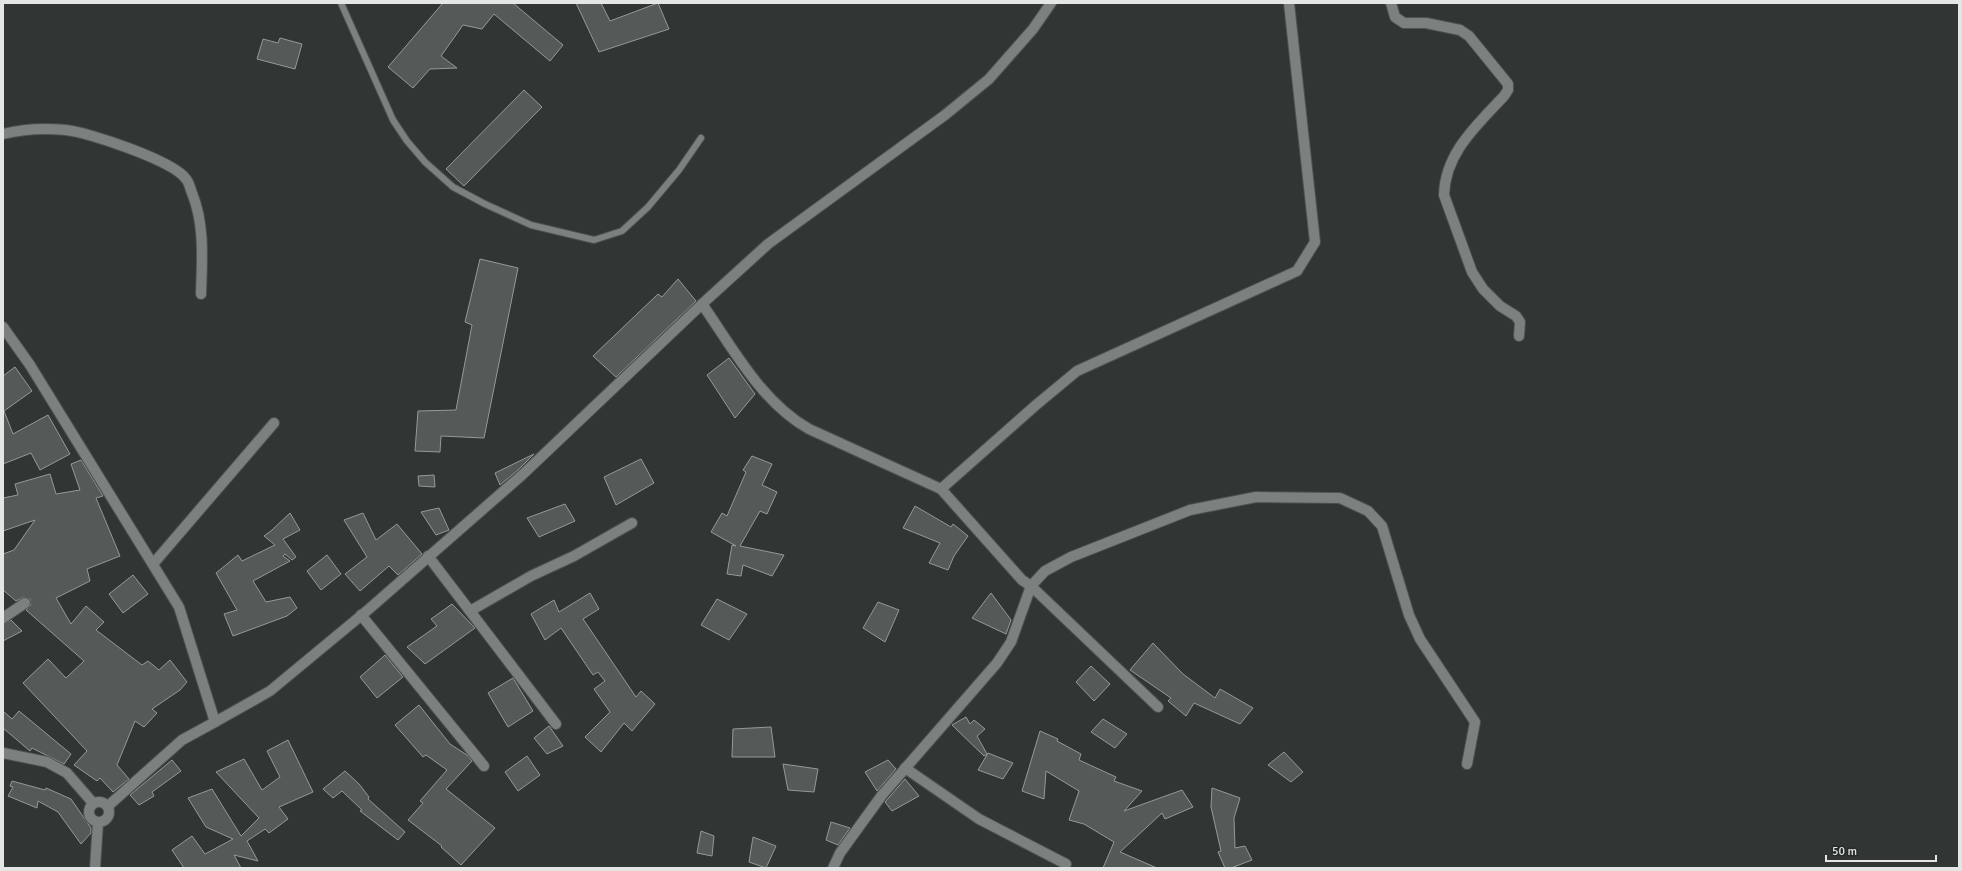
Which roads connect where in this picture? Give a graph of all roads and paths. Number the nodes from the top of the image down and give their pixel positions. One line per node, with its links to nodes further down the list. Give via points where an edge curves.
1 (341, 3): 6 (lane, via 393,120 407,142 453,187 531,225 594,240 622,231 648,208)
2 (1051, 3): 8 (street, via 1033,29 989,79 945,116 768,244)
3 (1289, 3): 12 (street, via 1315,242 1297,271 1077,371)
4 (1391, 3): 10 (street, via 1395,17 1404,23 1426,23 1460,30 1469,36 1508,84 1504,96 1458,147 1444,185 1444,195 1472,272 1500,306 1516,316 1520,322)
5 (3, 134): 7 (street, via 20,130 67,130 122,146 161,161 186,178 197,206 202,236)
6 (701, 138)
7 (201, 294)
8 (702, 304): 12 (street, via 750,373 777,407 794,421); 14 (street, via 522,474)
9 (3, 327): 15 (street, via 30,365)
10 (1519, 336)
11 (274, 423): 15 (street)
12 (941, 489): 16 (street, via 1022,580)
13 (632, 523): 18 (street)
14 (428, 556): 18 (street); 19 (street)
15 (153, 564): 22 (street, via 179,607)
16 (1031, 586): 21 (street); 25 (street, via 1045,571 1071,557 1190,510 1256,497 1340,498 1368,511 1382,526 1408,615 1420,639 1473,717 1475,726); 27 (street, via 1011,642 998,663)
17 (25, 603): 20 (street)
18 (470, 612): 23 (street)
19 (361, 615): 22 (street, via 270,691); 26 (street)
20 (3, 618)
21 (1158, 707)
22 (215, 722): 29 (street, via 182,740)
23 (556, 724)
24 (3, 754): 28 (street, via 47,762 67,772)
25 (1467, 764)
26 (484, 766)
27 (905, 768): 31 (street, via 979,819); 33 (street, via 840,853)
28 (93, 803): 29 (street, via 104,802); 30 (street, via 90,807 90,817)
29 (108, 806): 30 (street, via 108,817)
30 (98, 822): 32 (street)
31 (1066, 864)
32 (95, 868)
33 (833, 868)

